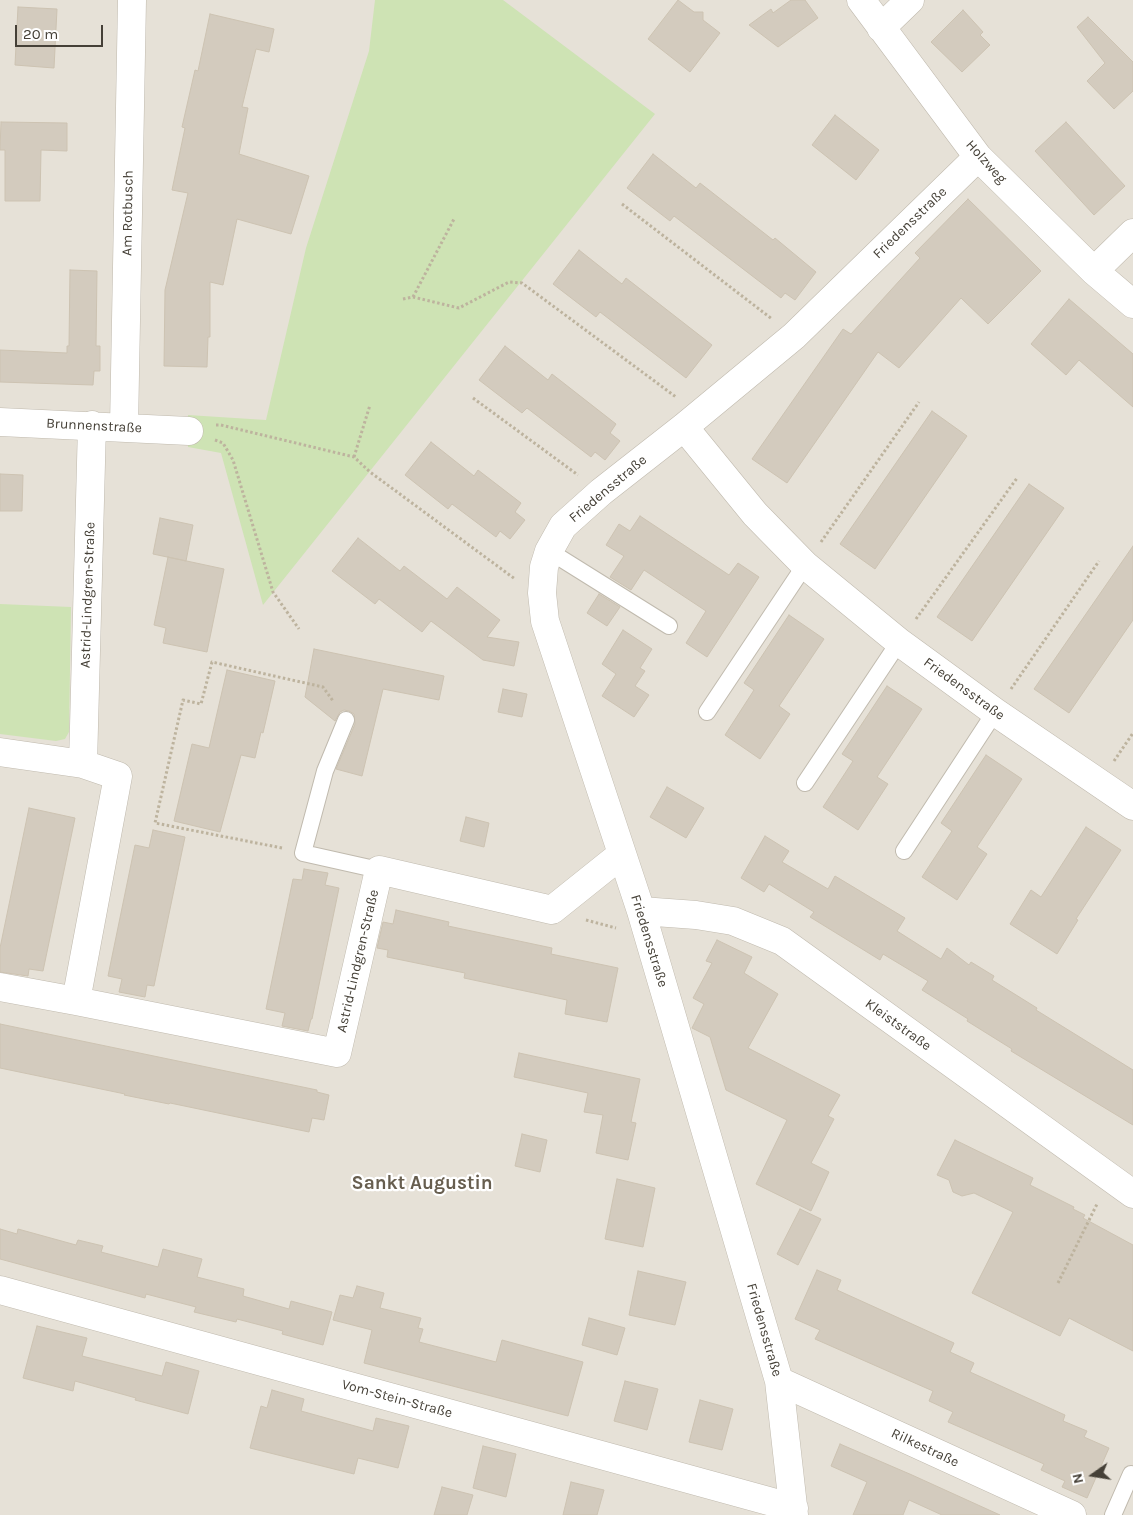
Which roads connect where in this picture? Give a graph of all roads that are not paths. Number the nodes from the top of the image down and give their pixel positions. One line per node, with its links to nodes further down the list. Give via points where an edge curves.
1 (132, 0): 12 (street, Am Rotbusch)
2 (861, 0): 4 (street, Holzweg)
3 (910, 0): 4 (street)
4 (882, 28): 5 (street, Holzweg)
5 (978, 157): 7 (street, Holzweg); 9 (street, Friedensstraße, via 794,336)
6 (1133, 233): 7 (street)
7 (1094, 271): 8 (street, Holzweg)
8 (1133, 304)
9 (691, 420): 14 (street, Friedensstraße, via 563,526); 15 (street, Friedensstraße, via 755,514)
10 (0, 422): 11 (street, Brunnenstraße)
11 (92, 425): 12 (street, Brunnenstraße); 22 (street, Astrid-Lindgren-Straße)
12 (124, 427): 13 (street, Brunnenstraße)
13 (188, 431)
14 (549, 551): 16 (lane); 26 (street, Friedensstraße, via 542,593 544,621)
15 (805, 565): 17 (street, Friedensstraße); 18 (lane)
16 (669, 626)
17 (899, 642): 19 (street, Friedensstraße); 23 (lane)
18 (707, 712)
19 (996, 712): 24 (street, Friedensstraße); 25 (lane)
20 (346, 720): 27 (lane, via 325,771 303,853)
21 (0, 752): 22 (street)
22 (83, 764): 30 (street, via 118,776)
23 (805, 783)
24 (1133, 806)
25 (904, 851)
26 (622, 854): 27 (street, Astrid-Lindgren-Straße, via 552,910); 28 (street, Friedensstraße)
27 (379, 870): 30 (street, Astrid-Lindgren-Straße, via 337,1054)
28 (641, 911): 31 (street, Kleiststraße, via 733,921 782,941); 33 (street, Friedensstraße)
29 (0, 987): 30 (street, Astrid-Lindgren-Straße)
30 (76, 1001)
31 (1133, 1194)
32 (0, 1290): 35 (street, Vom-Stein-Straße)
33 (779, 1381): 35 (street, Friedensstraße); 36 (street, Rilkestraße)
34 (1131, 1474): 37 (lane)
35 (794, 1512)
36 (1072, 1515)
37 (1113, 1515)

